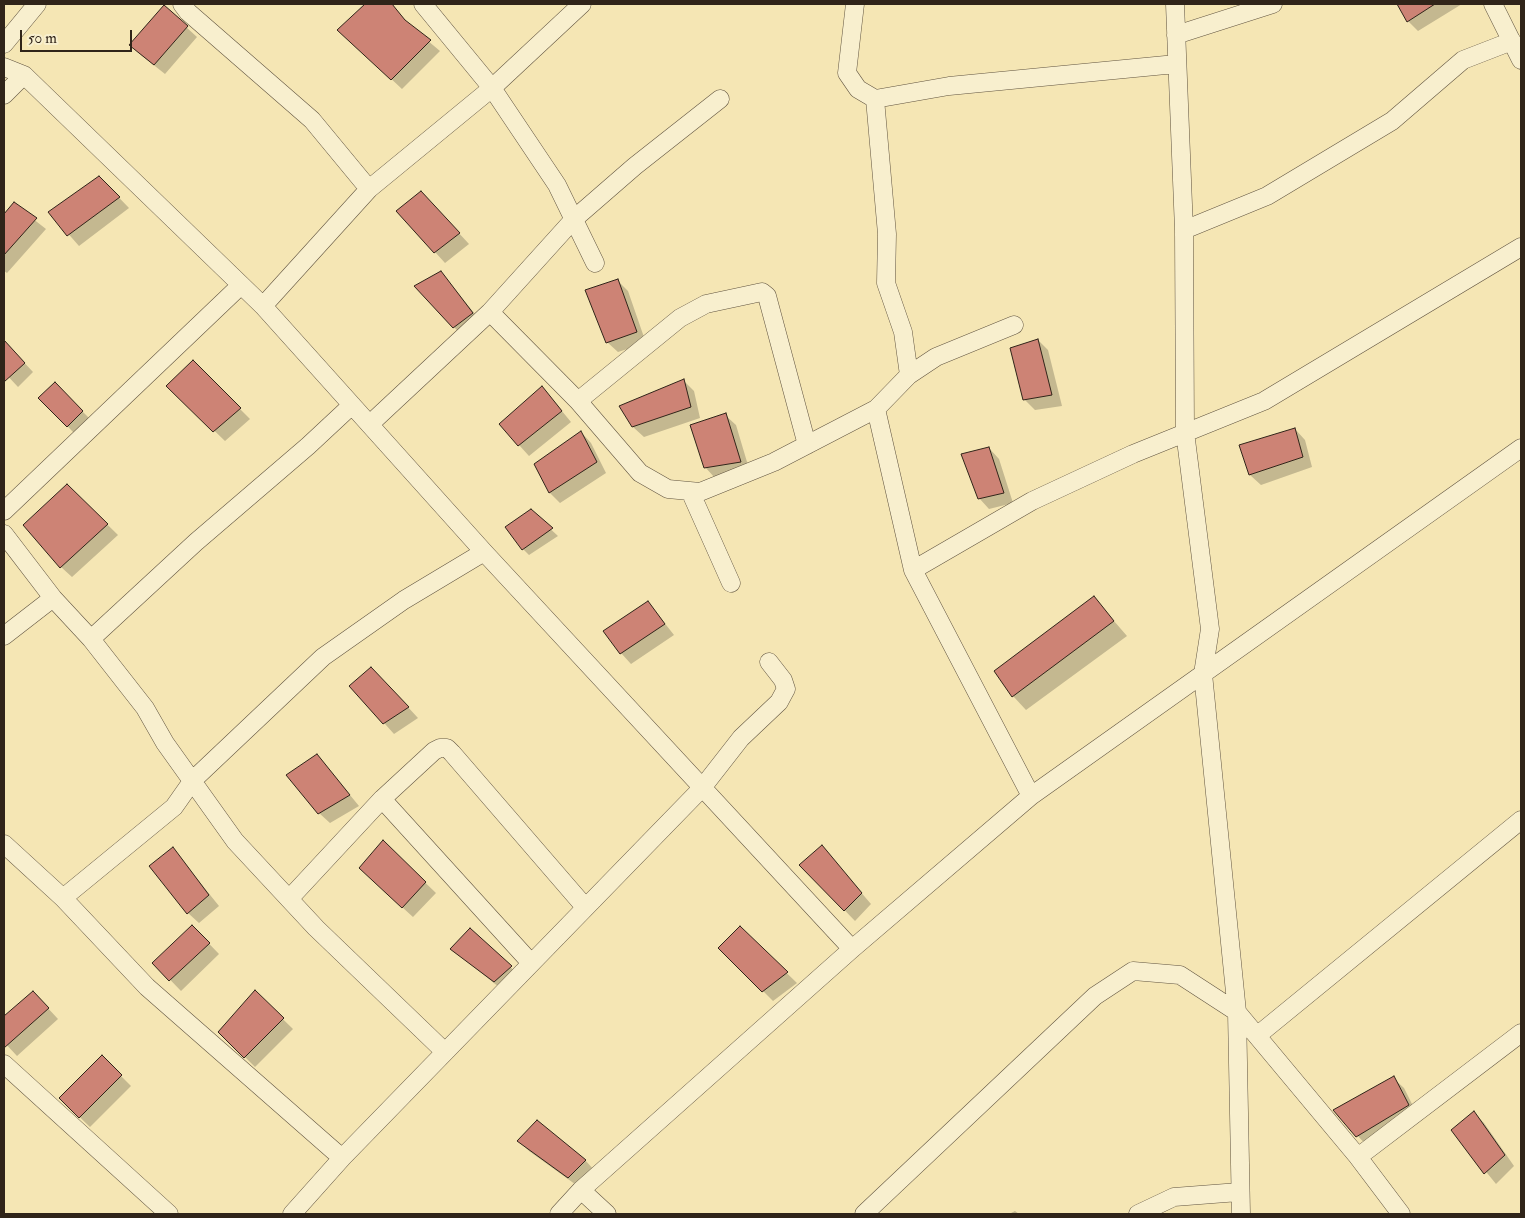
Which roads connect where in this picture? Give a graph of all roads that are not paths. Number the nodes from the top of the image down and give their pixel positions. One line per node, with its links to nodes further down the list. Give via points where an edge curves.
1 (37, 4): 11 (street)
2 (182, 4): 20 (street, via 312,120)
3 (422, 4): 16 (street)
4 (582, 4): 16 (street)
5 (855, 4): 18 (street, via 847,73 858,89)
6 (1175, 4): 9 (street)
7 (1273, 4): 9 (street)
8 (1493, 4): 10 (street)
9 (1176, 35): 13 (street)
10 (1512, 41): 12 (street); 22 (street, via 1463,60 1392,121 1267,196)
11 (4, 44)
12 (1521, 60)
13 (1176, 64): 18 (street, via 949,86); 22 (street)
14 (4, 67): 15 (street)
15 (24, 76): 17 (street); 25 (street)
16 (492, 88): 20 (street); 21 (street, via 558,185)
17 (4, 95)
18 (875, 99): 29 (street, via 887,234 886,283 903,332)
19 (720, 100): 21 (street, via 634,166)
20 (369, 189): 26 (street)
21 (574, 219): 24 (street); 27 (street)
22 (1184, 230): 34 (street)
23 (1521, 247): 34 (street, via 1264,401)
24 (595, 263)
25 (240, 286): 26 (street); 38 (street)
26 (263, 306): 31 (street)
27 (490, 312): 30 (street); 33 (street)
28 (1014, 326): 29 (street, via 936,357)
29 (909, 374): 32 (street)
30 (578, 401): 35 (street, via 680,318 706,304 762,292 768,296); 37 (street, via 640,473 668,489)
31 (352, 405): 33 (street); 45 (street)
32 (876, 409): 35 (street); 41 (street)
33 (370, 424): 40 (street)
34 (1185, 432): 41 (street, via 1032,500); 47 (street, via 1210,629)
35 (807, 445): 37 (street, via 700,492)
36 (1521, 448): 47 (street)
37 (690, 491): 42 (street)
38 (4, 511)
39 (4, 534): 43 (street)
40 (484, 552): 48 (street, via 404,600 322,657); 49 (street)
41 (913, 570): 50 (street)
42 (731, 583)
43 (53, 598): 44 (street); 45 (street)
44 (4, 636)
45 (91, 639): 48 (street, via 145,708 165,743)
46 (769, 662): 49 (street, via 786,689 779,702 741,738)
47 (1203, 674): 50 (street); 59 (street)
48 (193, 780): 54 (street, via 174,807); 55 (street, via 235,841)
49 (702, 788): 56 (street); 57 (street)
50 (1031, 796): 57 (street)
51 (382, 799): 55 (street); 56 (street, via 434,751 447,748); 58 (street)
52 (1521, 820): 61 (street)
53 (4, 844): 54 (street)
54 (63, 898): 64 (street, via 148,987)
55 (289, 899): 62 (street)
56 (586, 907): 58 (street)
57 (852, 949): 66 (street)
58 (531, 963): 62 (street)
59 (1237, 1012): 61 (street); 67 (street); 72 (street, via 1180,975 1133,971 1095,996)
60 (1521, 1033): 65 (street)
61 (1258, 1035): 65 (street)
62 (445, 1052): 64 (street)
63 (4, 1064): 68 (street)
64 (342, 1158): 69 (street)
65 (1358, 1158): 75 (street)
66 (581, 1190): 70 (street); 71 (street)
67 (1239, 1192): 73 (street, via 1174,1197); 74 (street)
68 (169, 1214)
69 (292, 1214)
70 (559, 1214)
71 (607, 1214)
72 (864, 1214)
73 (1138, 1214)
74 (1241, 1214)
75 (1401, 1214)

